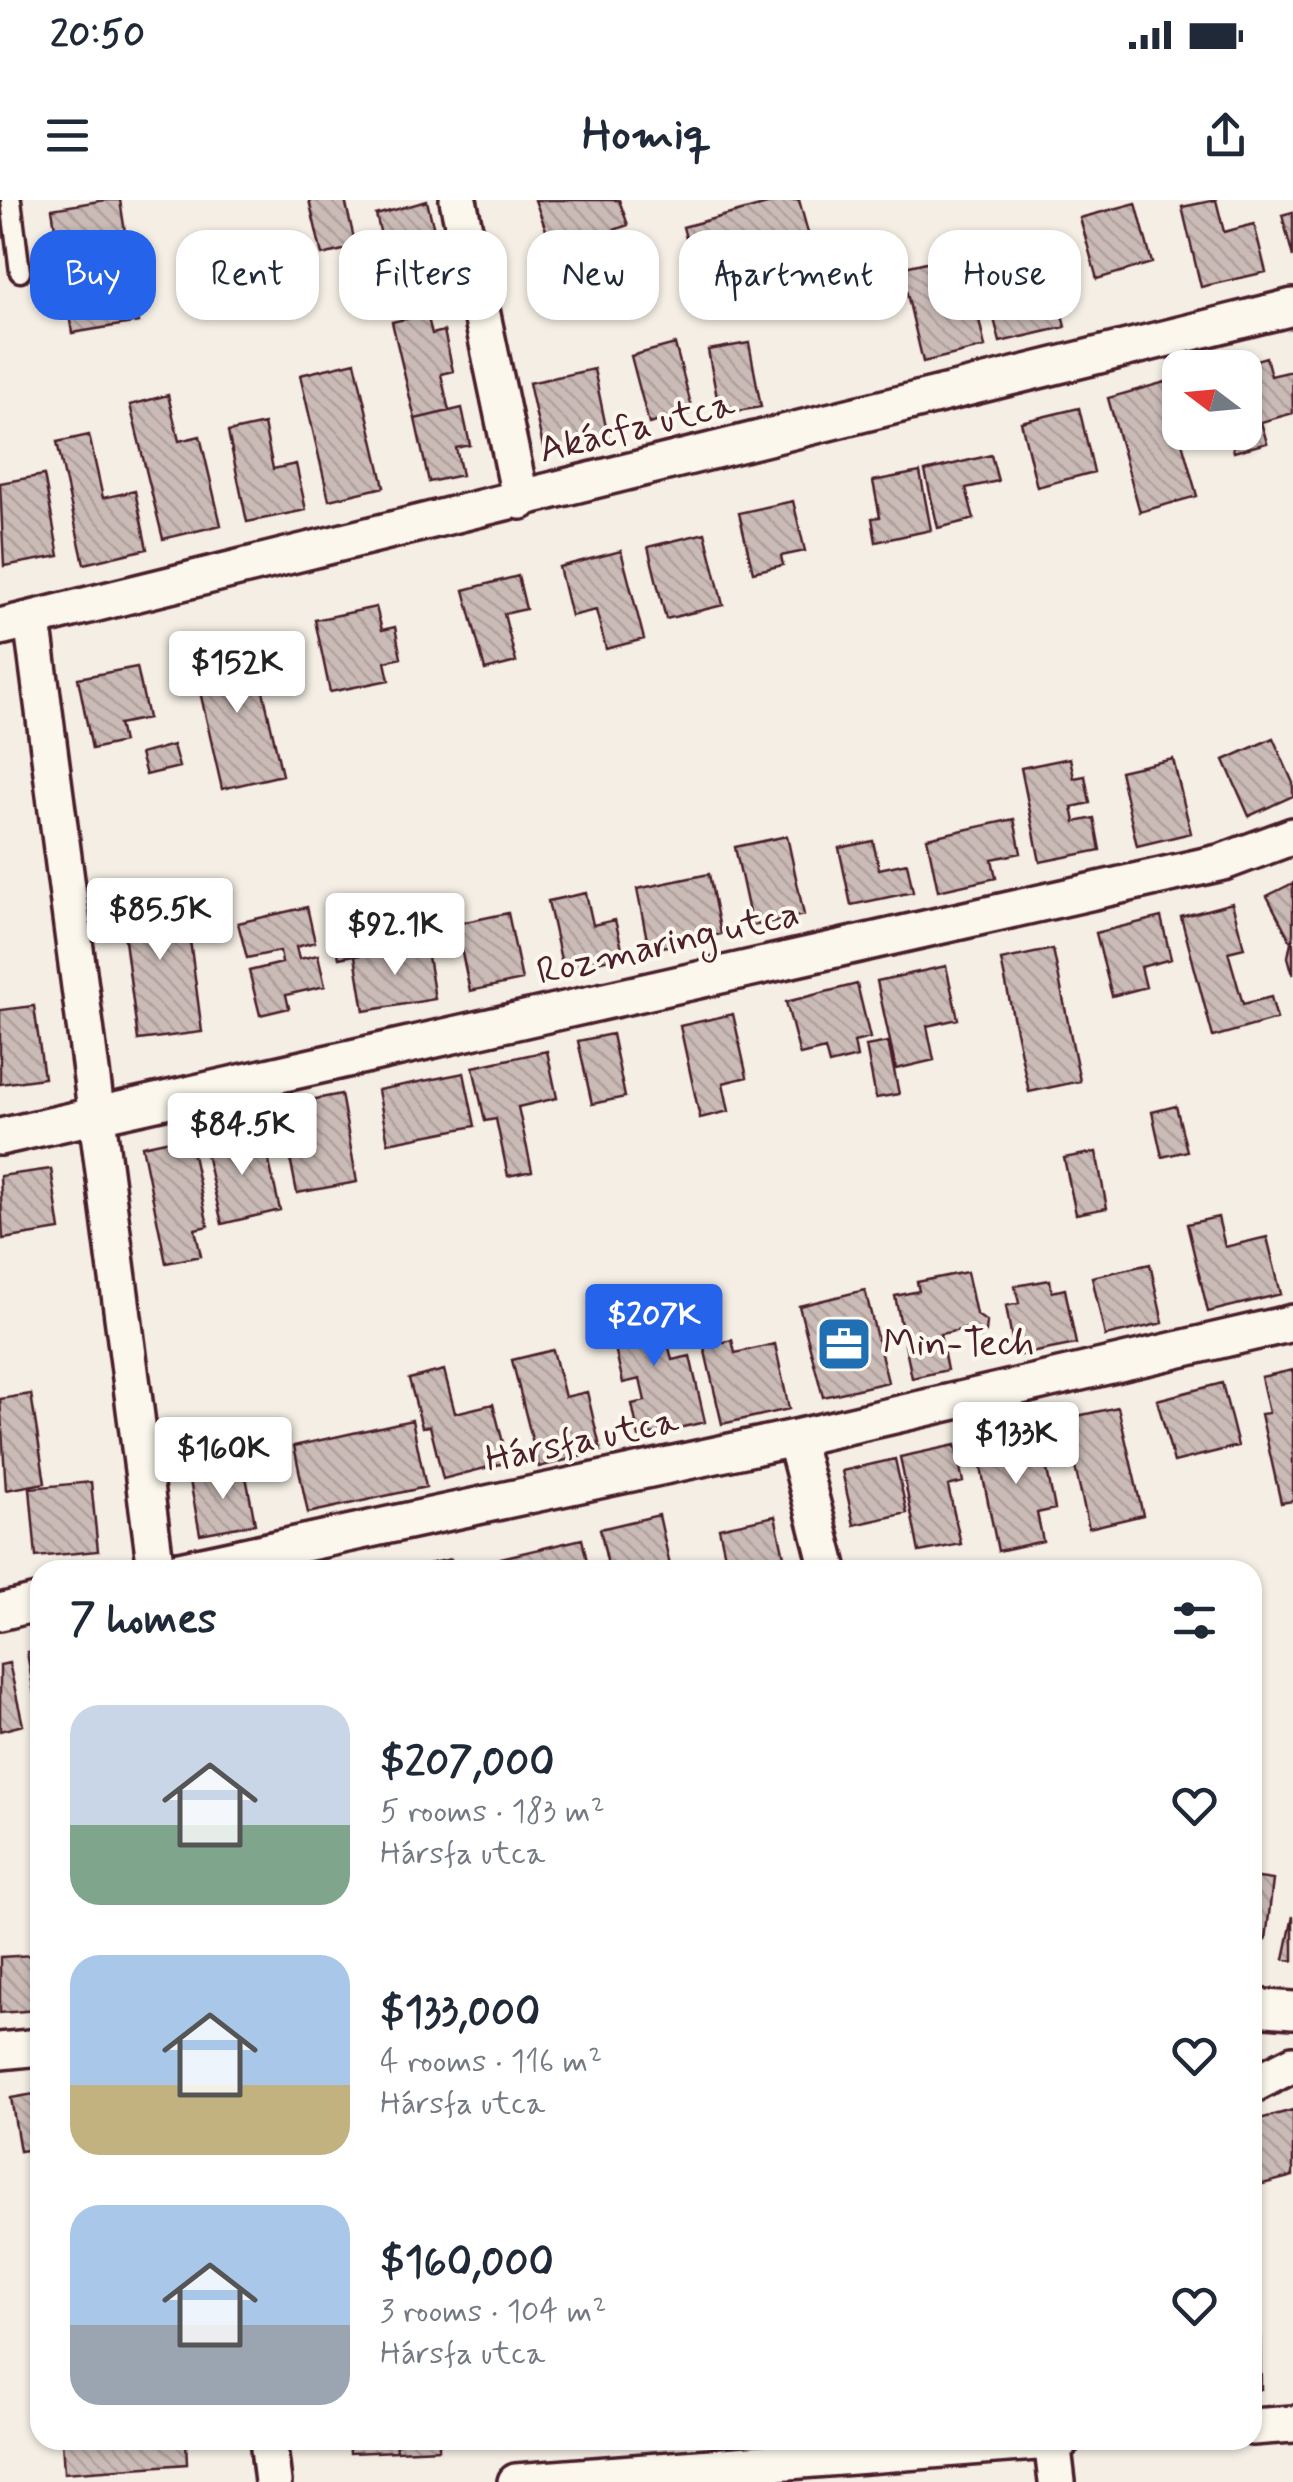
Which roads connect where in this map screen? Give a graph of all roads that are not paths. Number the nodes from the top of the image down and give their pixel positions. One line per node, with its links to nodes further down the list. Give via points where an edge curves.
1 (11, 200): 3 (lane)
2 (458, 200): 5 (street)
3 (20, 272)
4 (1293, 307): 5 (street, Akácfa utca)
5 (521, 500): 6 (street, Akácfa utca)
6 (16, 623): 8 (street)
7 (1293, 836): 8 (street, Rozmaring utca, via 1223,862)
8 (97, 1117): 9 (street, Rozmaring utca); 12 (street)
9 (0, 1137)
10 (1293, 1323): 11 (street, Hársfa utca)
11 (796, 1438): 13 (street, Hársfa utca); 14 (street)
12 (155, 1560)
13 (227, 1560)
14 (826, 1560)
15 (30, 1604): 16 (street)
16 (0, 1612)
17 (1262, 2007): 18 (street)
18 (1293, 2010)
19 (30, 2048): 20 (street)
20 (0, 2051)
21 (1293, 2064): 22 (street)
22 (1262, 2080)
23 (1293, 2424): 24 (street)
24 (1262, 2426)
25 (269, 2450): 28 (street)
26 (924, 2450): 29 (street)
27 (1053, 2450): 30 (street)
28 (273, 2482)
29 (516, 2482)
30 (1057, 2482)

